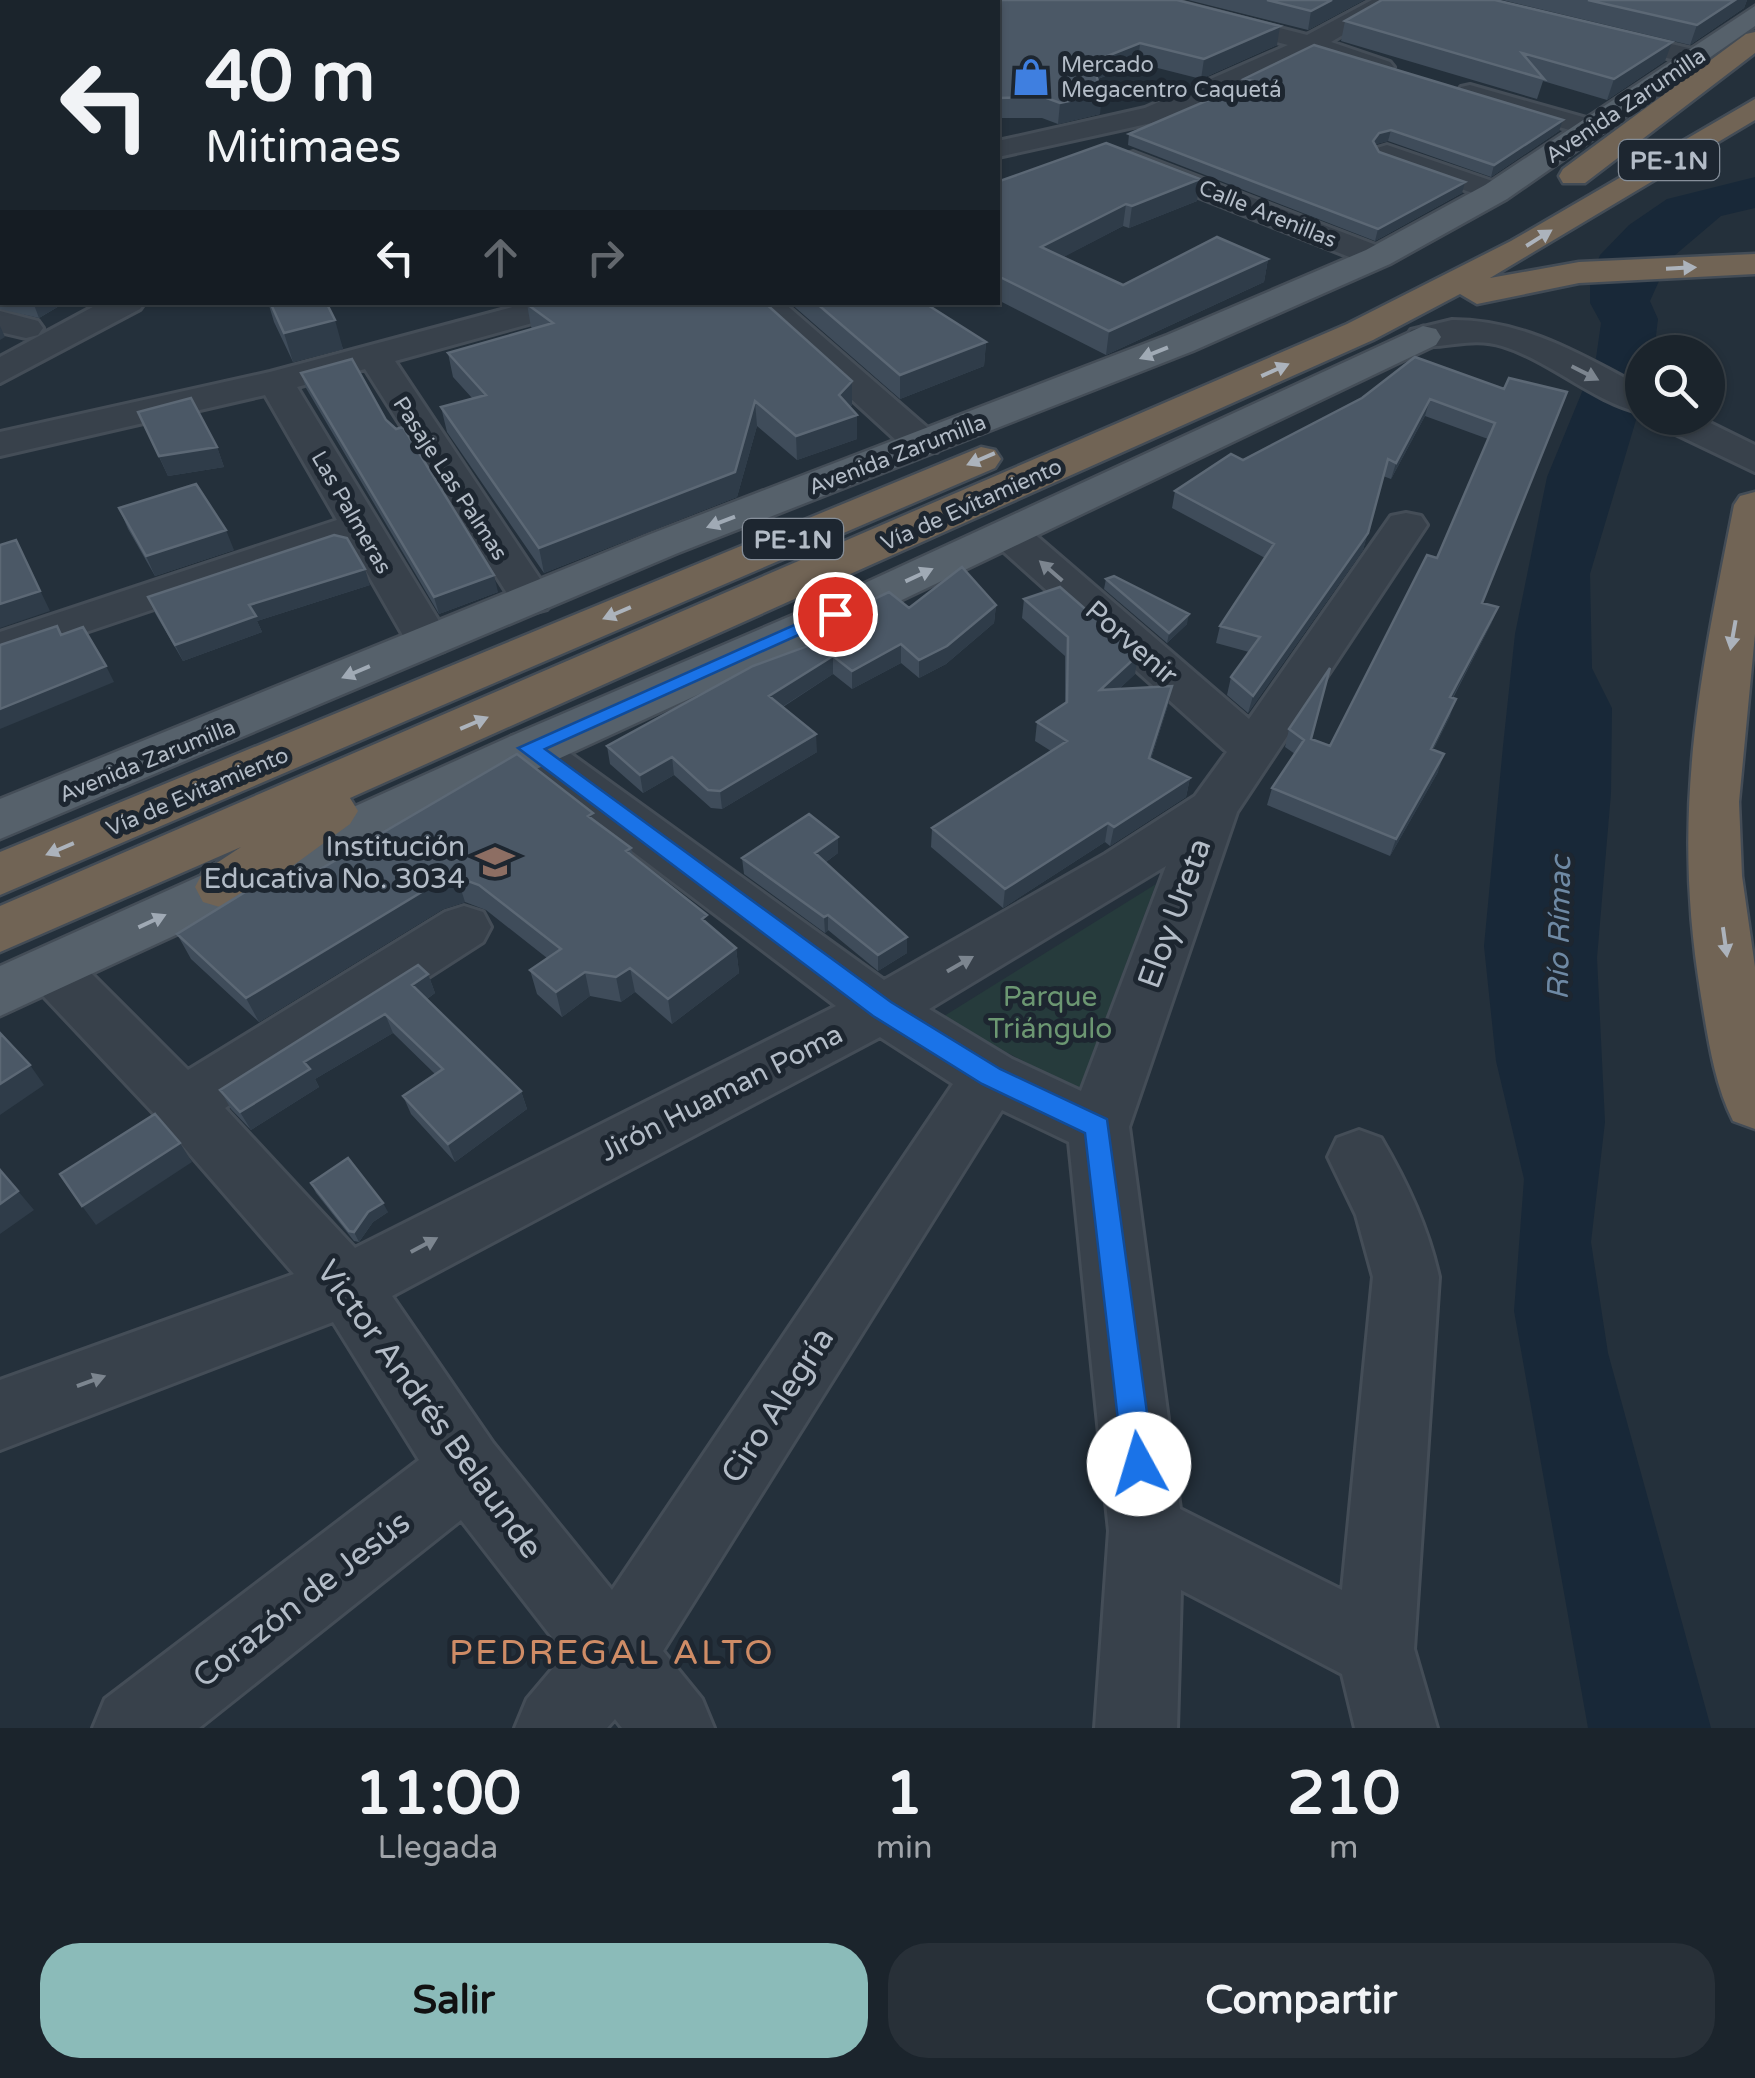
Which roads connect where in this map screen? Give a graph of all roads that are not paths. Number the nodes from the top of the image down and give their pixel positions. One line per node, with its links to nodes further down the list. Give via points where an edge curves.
1 (1143, 0): 9 (street)
2 (1356, 0): 9 (street)
3 (1390, 0): 9 (street)
4 (1456, 0): 7 (street)
5 (1117, 4): 9 (street)
6 (1580, 8): 7 (street)
7 (1557, 24): 10 (street)
8 (1750, 35): 10 (main road, Avenida Zarumilla); 25 (highway)
9 (1300, 45): 11 (street); 14 (street); 17 (street)
10 (1696, 57): 16 (main road, Avenida Zarumilla)
11 (1412, 76)
12 (1755, 79): 25 (highway, Vía de Evitamiento / PE-1N)
13 (1446, 86): 16 (street)
14 (1175, 107): 17 (street); 20 (street)
15 (1755, 108): 32 (highway, Vía de Evitamiento / PE-1N, one-way to 15, via 1522,248)
16 (1594, 129): 26 (main road, Avenida Zarumilla)
17 (1057, 132): 18 (street); 19 (street); 20 (street, Calle Arenillas)
18 (1000, 136)
19 (1000, 147)
20 (1102, 148): 23 (street); 24 (street, Calle Arenillas)
21 (1199, 150): 24 (street)
22 (1388, 154): 26 (street)
23 (1056, 167)
24 (1154, 169): 27 (street, Calle Arenillas)
25 (1574, 176): 54 (highway, Vía de Evitamiento / PE-1N, one-way to 54, via 1426,260 1103,408)
26 (1496, 192): 27 (main road, Avenida Zarumilla)
27 (1378, 257): 40 (main road, Avenida Zarumilla, one-way to 40)
28 (1746, 264): 32 (highway, one-way to 28, via 1486,290 1554,276)
29 (123, 305): 35 (street)
30 (560, 305): 34 (street)
31 (765, 305): 40 (street)
32 (1360, 332): 49 (highway, Vía de Evitamiento / PE-1N, one-way to 32)
33 (1423, 337): 37 (street, one-way to 37, via 1470,328 1526,344); 45 (main road)
34 (374, 355): 36 (street); 46 (street, Pasaje Las Palmas)
35 (0, 372)
36 (276, 382): 39 (street); 43 (street, Las Palmeras)
37 (1625, 394)
38 (1706, 435): 41 (street)
39 (5, 441)
40 (923, 444): 46 (main road, Avenida Zarumilla, one-way to 46)
41 (1755, 460)
42 (1755, 504): 61 (highway, one-way to 61, via 1719,718 1713,846)
43 (360, 526): 47 (street, Las Palmeras); 48 (street)
44 (1406, 526): 51 (street, Jirón Huaman Poma)
45 (1009, 534): 50 (main road, one-way to 45); 51 (street, Porvenir, one-way to 45)
46 (532, 600): 47 (main road, Avenida Zarumilla)
47 (428, 642): 53 (main road, Avenida Zarumilla, one-way to 53)
48 (0, 647)
49 (428, 744): 55 (highway); 57 (highway, Vía de Evitamiento / PE-1N)
50 (529, 748): 55 (main road); 59 (street)
51 (1256, 750): 52 (street, Jirón Huaman Poma)
52 (1213, 809): 59 (street, Jirón Huaman Poma, one-way to 52); 63 (street, Eloy Ureta)
53 (0, 820)
54 (0, 875)
55 (223, 887): 58 (main road, one-way to 55)
56 (464, 927): 62 (street)
57 (0, 930)
58 (26, 980): 62 (street, Victor Andrés Belaunde)
59 (882, 1009): 60 (street); 65 (street, Jirón Huaman Poma, one-way to 59)
60 (991, 1076): 63 (street); 70 (street, Ciro Alegría)
61 (1755, 1102)
62 (183, 1104): 65 (street, Victor Andrés Belaunde)
63 (1098, 1127): 68 (street, Eloy Ureta)
64 (1359, 1157): 69 (street, via 1394,1223 1406,1278)
65 (347, 1286): 66 (street, Jirón Huaman Poma, one-way to 65); 67 (street, Victor Andrés Belaunde)
66 (0, 1415)
67 (467, 1469): 70 (street, Victor Andrés Belaunde); 71 (street, Corazón de Jesús)
68 (1146, 1531): 69 (street); 74 (street, Eloy Ureta)
69 (1375, 1649): 75 (street)
70 (615, 1655): 72 (street, Ciro Alegría); 73 (street, Victor Andrés Belaunde)
71 (134, 1728)
72 (556, 1728)
73 (673, 1728)
74 (1136, 1728)
75 (1396, 1728)

